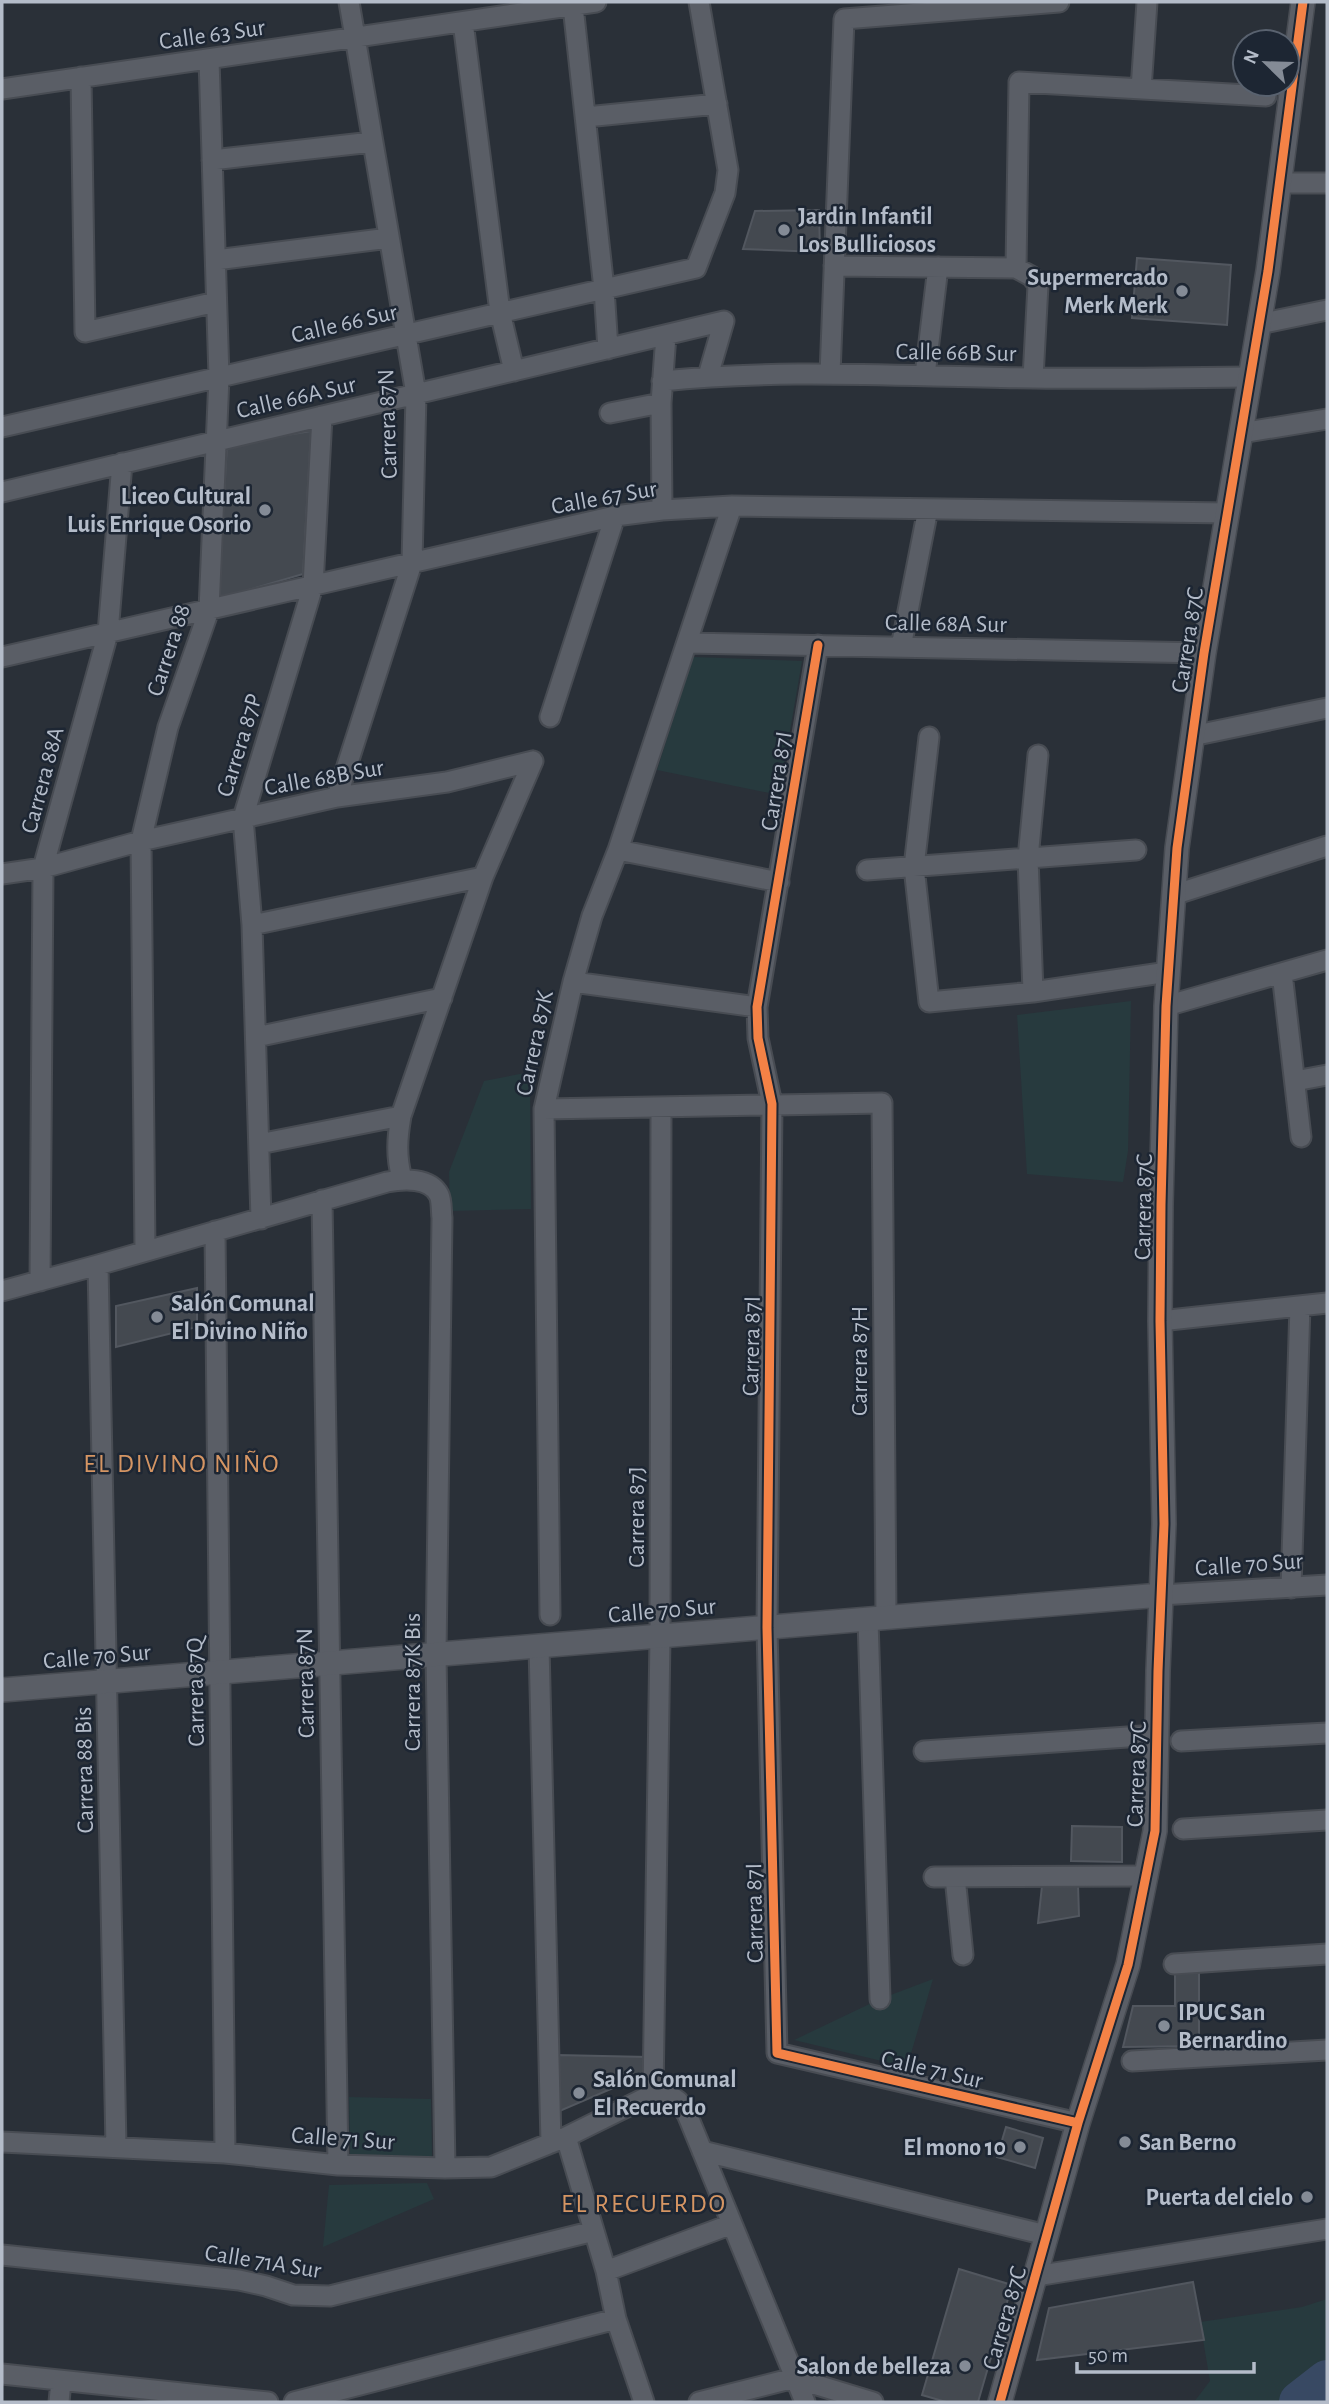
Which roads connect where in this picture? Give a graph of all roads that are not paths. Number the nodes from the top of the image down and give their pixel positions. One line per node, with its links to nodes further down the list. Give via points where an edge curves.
1 (349, 2): 9 (street, Carrera 87N)
2 (596, 2): 7 (street, Calle 63 Sur)
3 (699, 2): 15 (street)
4 (1059, 2): 23 (street, via 844,19)
5 (1147, 2): 13 (street)
6 (1303, 2): 19 (street, Carrera 87C)
7 (573, 6): 8 (street, Calle 63 Sur); 16 (street)
8 (463, 22): 9 (street, Calle 63 Sur); 29 (street)
9 (354, 39): 10 (street, Calle 63 Sur); 17 (street, Carrera 87N)
10 (209, 59): 11 (street, Calle 63 Sur); 18 (street, Carrera 88)
11 (81, 77): 12 (street, Calle 63 Sur); 27 (street, via 85,332)
12 (2, 89)
13 (1141, 89): 14 (street); 25 (street, via 1019,82)
14 (1231, 94)
15 (717, 104): 16 (street); 26 (street, Calle 66 Sur, via 728,170 725,193 696,268)
16 (586, 117): 26 (street)
17 (372, 142): 18 (street); 21 (street, Carrera 87N)
18 (212, 160): 22 (street, Carrera 88)
19 (1279, 183): 20 (street); 30 (street, Carrera 87C)
20 (1327, 183)
21 (389, 238): 22 (street); 31 (street, Carrera 87N)
22 (216, 260): 27 (street, Carrera 88)
23 (834, 266): 24 (street); 35 (street)
24 (938, 267): 25 (street); 36 (street)
25 (1016, 268): 40 (street, via 1038,285)
26 (604, 289): 29 (street, Calle 66 Sur); 33 (street)
27 (216, 302): 38 (street, Carrera 88)
28 (1327, 310): 30 (street)
29 (500, 312): 31 (street, Calle 66 Sur); 34 (street)
30 (1259, 324): 39 (street, Carrera 87C)
31 (406, 334): 38 (street, Calle 66 Sur); 42 (street, Carrera 87N)
32 (666, 335): 33 (street, Calle 66A Sur); 37 (street, Calle 66A Sur, via 724,321); 41 (street)
33 (608, 349): 34 (street, Calle 66A Sur)
34 (514, 371): 42 (street, Calle 66A Sur)
35 (830, 374): 36 (street, Calle 66B Sur); 37 (street, Calle 66B Sur)
36 (925, 375): 40 (street, Calle 66B Sur)
37 (708, 376): 41 (street, Calle 66B Sur)
38 (219, 377): 47 (street, Calle 66 Sur); 49 (street, Carrera 88)
39 (1250, 377): 40 (street, Calle 66B Sur); 48 (street, Carrera 87C)
40 (1034, 378)
41 (662, 381): 43 (street)
42 (416, 394): 45 (street, Calle 66A Sur); 57 (street, Carrera 87N)
43 (661, 403): 44 (street); 54 (street)
44 (610, 413)
45 (322, 416): 49 (street, Calle 66A Sur); 58 (street, Carrera 87P)
46 (1327, 419): 48 (street)
47 (2, 426)
48 (1241, 433): 55 (street, Carrera 87C)
49 (217, 441): 50 (street, Calle 66A Sur); 59 (street, Carrera 88)
50 (122, 463): 51 (street, Calle 66A Sur); 60 (street, Carrera 88A)
51 (2, 492)
52 (732, 506): 53 (street, Calle 67 Sur); 54 (street, Calle 67 Sur); 61 (street, Carrera 87K)
53 (928, 509): 55 (street, Calle 67 Sur); 63 (street)
54 (662, 510): 56 (street, Calle 67 Sur)
55 (1228, 513): 64 (street, Carrera 87C)
56 (615, 516): 57 (street, Calle 67 Sur); 67 (street)
57 (412, 563): 58 (street, Calle 67 Sur); 71 (street, Carrera 87N)
58 (313, 586): 59 (street, Calle 67 Sur); 72 (street, Carrera 87P)
59 (209, 610): 60 (street, Calle 67 Sur); 73 (street, Carrera 88, via 168,727)
60 (108, 633): 65 (street, Calle 67 Sur); 79 (street, Carrera 88A)
61 (687, 643): 62 (street, Calle 68A Sur); 75 (street, Carrera 87K)
62 (818, 645): 63 (street, Calle 68A Sur); 83 (street, Carrera 87I)
63 (901, 647): 64 (street, Calle 68A Sur)
64 (1204, 653): 68 (street, Carrera 87C)
65 (2, 657)
66 (1327, 708): 68 (street)
67 (550, 717)
68 (1192, 736): 84 (street, Carrera 87C)
69 (929, 737): 78 (street)
70 (1038, 755): 77 (street)
71 (337, 797): 72 (street, Calle 68B Sur); 82 (street, Calle 68B Sur, via 447,782 533,761)
72 (243, 818): 73 (street, Calle 68B Sur); 85 (street, Carrera 87P)
73 (141, 841): 79 (street, Calle 68B Sur); 107 (street, Carrera 88)
74 (1327, 846): 84 (street)
75 (618, 850): 83 (street); 89 (street, Carrera 87K)
76 (1136, 850): 77 (street)
77 (1028, 858): 78 (street); 90 (street)
78 (914, 867): 80 (street); 90 (street, via 929,1003)
79 (43, 868): 81 (street, Calle 68B Sur); 109 (street, Carrera 88A)
80 (867, 870)
81 (2, 874)
82 (483, 877): 85 (street); 91 (street)
83 (779, 883): 93 (street, Carrera 87I)
84 (1174, 895): 87 (street, Carrera 87C)
85 (251, 925): 94 (street, Carrera 87P)
86 (1327, 960): 88 (street)
87 (1168, 972): 90 (street); 92 (street, Carrera 87C)
88 (1283, 973): 92 (street); 96 (street)
89 (573, 982): 93 (street); 99 (street, Carrera 87K)
90 (1033, 992)
91 (442, 998): 94 (street); 100 (street)
92 (1166, 1006): 113 (street, Carrera 87C)
93 (757, 1007): 97 (street, Carrera 87I, via 758,1038)
94 (256, 1037): 102 (street, Carrera 87P)
95 (1327, 1075): 96 (street)
96 (1295, 1081): 101 (street)
97 (772, 1104): 98 (street); 118 (street, Carrera 87H, via 882,1103); 119 (street, Carrera 87I)
98 (661, 1107): 99 (street); 120 (street, Carrera 87J)
99 (544, 1109): 117 (street, Carrera 87K)
100 (401, 1116): 102 (street); 103 (street, via 397,1160)
101 (1301, 1137)
102 (259, 1144): 105 (street, Carrera 87P)
103 (402, 1179): 104 (street); 122 (street, Carrera 87K Bis, via 428,1184 439,1195 442,1218)
104 (322, 1200): 105 (street); 123 (street, Carrera 87N)
105 (261, 1219): 106 (street)
106 (215, 1231): 107 (street); 124 (street, Carrera 87Q)
107 (145, 1251): 108 (street)
108 (98, 1265): 109 (street); 125 (street, Carrera 88 Bis)
109 (40, 1281): 110 (street)
110 (2, 1291)
111 (1327, 1303): 112 (street)
112 (1300, 1306): 113 (street); 115 (street)
113 (1160, 1321): 116 (street, Carrera 87C)
114 (1327, 1585): 115 (street, Calle 70 Sur)
115 (1291, 1588): 116 (street, Calle 70 Sur)
116 (1161, 1595): 118 (street, Calle 70 Sur); 128 (street, Carrera 87C)
117 (550, 1615)
118 (877, 1619): 119 (street, Calle 70 Sur); 139 (street, Carrera 87H)
119 (767, 1628): 120 (street, Calle 70 Sur); 141 (street, Carrera 87I)
120 (660, 1637): 121 (street, Calle 70 Sur); 143 (street, Carrera 87J)
121 (539, 1646): 122 (street, Calle 70 Sur); 145 (street)
122 (436, 1655): 123 (street, Calle 70 Sur); 151 (street, Carrera 87K Bis)
123 (329, 1664): 124 (street, Calle 70 Sur); 150 (street, Carrera 87N)
124 (219, 1673): 125 (street, Calle 70 Sur); 149 (street, Carrera 87Q)
125 (106, 1682): 126 (street, Calle 70 Sur); 147 (street, Carrera 88 Bis)
126 (2, 1690)
127 (1327, 1733): 129 (street)
128 (1156, 1735): 130 (street); 133 (street, Carrera 87C, via 1154,1831)
129 (1181, 1741)
130 (924, 1751)
131 (1327, 1820): 132 (street)
132 (1183, 1829)
133 (1147, 1876): 135 (street); 144 (street, Carrera 87C, via 1128,1965)
134 (934, 1877): 135 (street)
135 (955, 1877): 137 (street)
136 (1327, 1954): 138 (street)
137 (963, 1955)
138 (1174, 1964)
139 (880, 1999)
140 (1327, 2050): 142 (street)
141 (776, 2053): 144 (street, Calle 71 Sur)
142 (1132, 2061)
143 (660, 2094): 145 (street, Calle 71 Sur); 148 (street, via 678,2101)
144 (1078, 2123): 155 (street, Carrera 87C)
145 (559, 2140): 151 (street, Calle 71 Sur, via 491,2167); 154 (street)
146 (2, 2142): 147 (street, Calle 71 Sur)
147 (116, 2147): 149 (street, Calle 71 Sur)
148 (702, 2151): 152 (street); 155 (street)
149 (225, 2153): 150 (street, Calle 71 Sur)
150 (338, 2165): 151 (street, Calle 71 Sur)
151 (445, 2168)
152 (732, 2224): 157 (street); 161 (street)
153 (1327, 2230): 158 (street)
154 (594, 2231): 156 (street, Calle 71A Sur, via 330,2296 293,2295 239,2280); 157 (street)
155 (1046, 2235): 158 (street, Carrera 87C)
156 (2, 2255)
157 (606, 2271): 159 (street)
158 (1036, 2276): 170 (street, Carrera 87C)
159 (616, 2319): 165 (street); 166 (street)
160 (2, 2374): 162 (street)
161 (794, 2378): 167 (street); 168 (street); 169 (street)
162 (61, 2381): 163 (street); 164 (street)
163 (60, 2402)
164 (268, 2402)
165 (294, 2402)
166 (645, 2402)
167 (699, 2402)
168 (805, 2402)
169 (873, 2402)
170 (1000, 2402)

